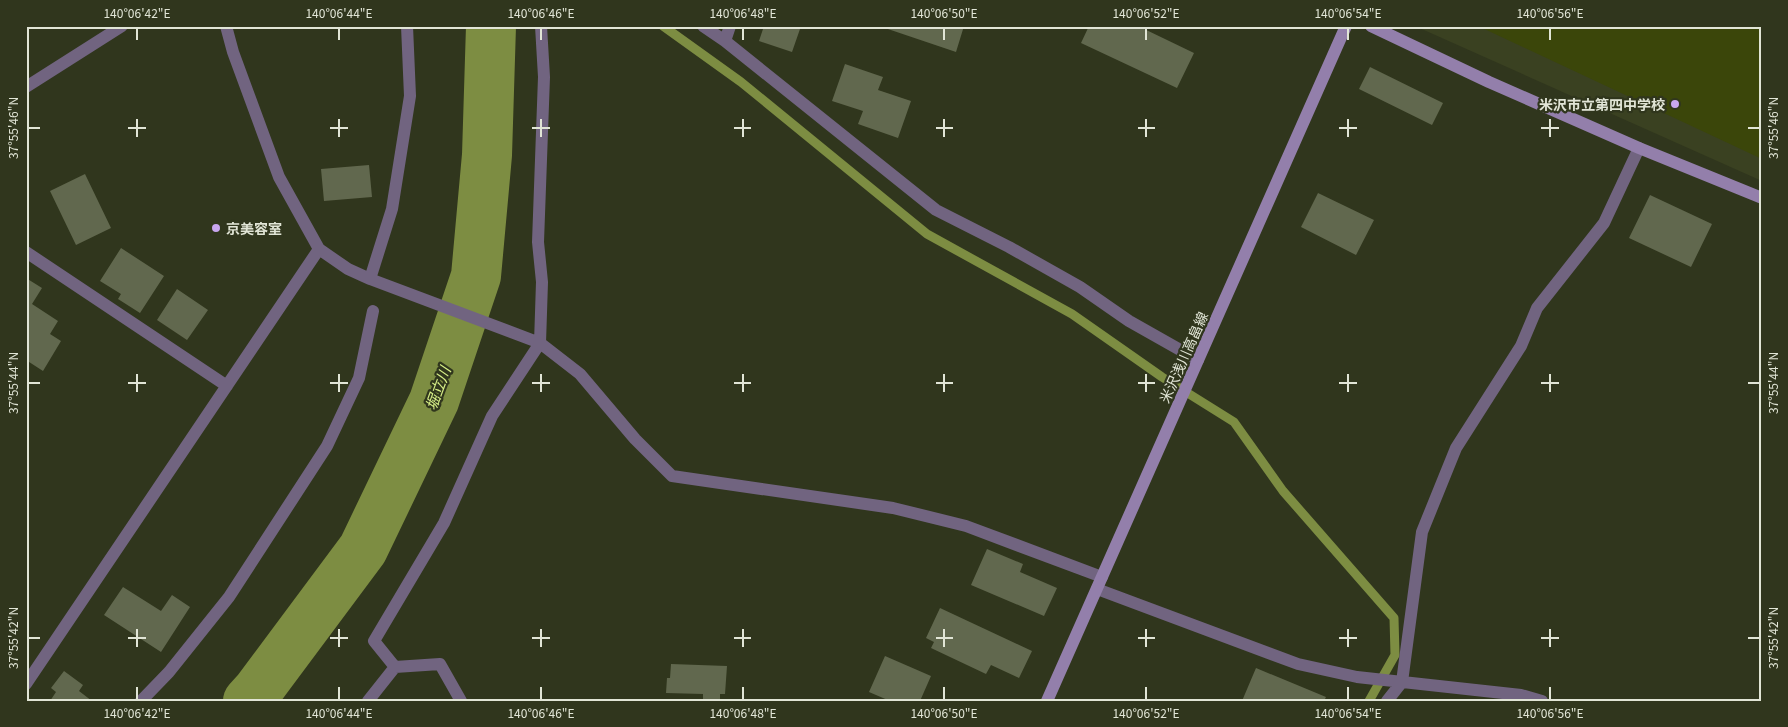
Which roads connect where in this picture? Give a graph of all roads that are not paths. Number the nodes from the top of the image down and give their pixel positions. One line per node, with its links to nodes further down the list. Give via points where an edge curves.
1 (122, 26): 10 (street)
2 (226, 26): 13 (street, via 279,178)
3 (407, 26): 15 (street, via 410,96 392,209)
4 (541, 26): 17 (street, via 544,78 538,242 542,282)
5 (703, 26): 9 (street)
6 (730, 26): 9 (street)
7 (1346, 26): 18 (main road, 米沢浅川高畠線)
8 (1371, 26): 11 (main road)
9 (725, 41): 18 (street, via 936,210 1080,287 1129,322)
10 (26, 87)
11 (1639, 148): 12 (main road); 22 (street, via 1604,223 1537,308 1522,346 1456,448 1422,532)
12 (1762, 198)
13 (319, 248): 15 (street, via 348,269); 19 (street)
14 (26, 252): 19 (street)
15 (370, 279): 17 (street)
16 (373, 311): 24 (street, via 358,378 327,446 229,597 169,672)
17 (540, 343): 20 (street, via 580,374 635,439 672,476 893,508 966,526); 21 (street, via 492,416 444,523 374,641)
18 (1198, 360): 20 (main road, 米沢浅川高畠線)
19 (227, 386): 23 (street)
20 (1099, 583): 22 (street, via 1298,664 1357,677); 27 (main road, 米沢浅川高畠線)
21 (395, 667): 25 (street); 26 (street, via 440,664)
22 (1398, 681): 28 (street); 29 (street, via 1522,695)
23 (26, 684)
24 (141, 701)
25 (368, 701)
26 (461, 701)
27 (1047, 701)
28 (1387, 701)
29 (1542, 701)

